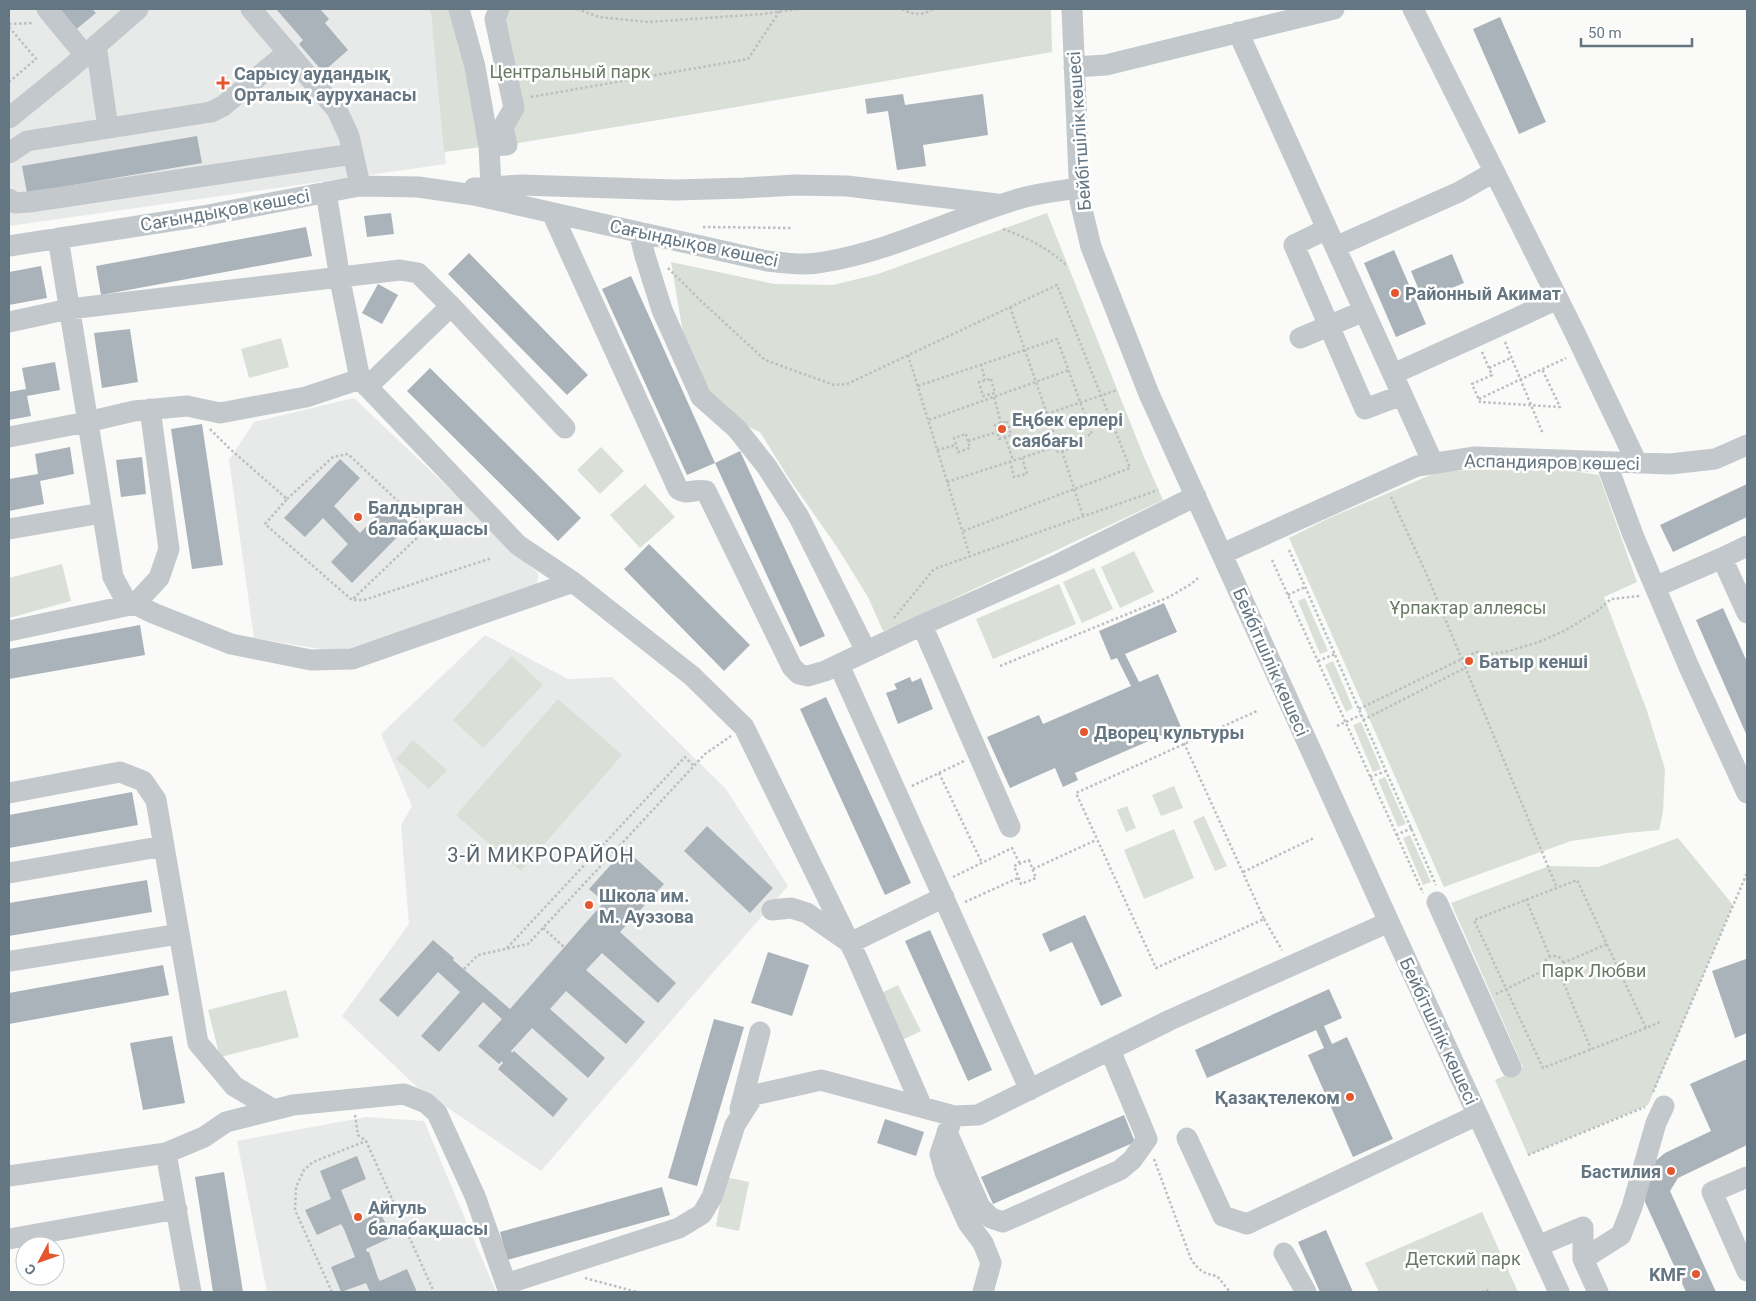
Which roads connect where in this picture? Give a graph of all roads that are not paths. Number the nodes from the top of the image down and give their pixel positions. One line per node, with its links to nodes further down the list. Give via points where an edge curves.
1 (47, 9): 10 (street)
2 (138, 9): 10 (street)
3 (251, 9): 11 (street)
4 (459, 9): 15 (street, via 475,67)
5 (499, 9): 15 (street, via 495,19 514,108 503,127 507,145)
6 (1072, 9): 12 (street, Бейбітшілік көшесі)
7 (1334, 9): 9 (street)
8 (1413, 9): 18 (street)
9 (1238, 32): 12 (street, via 1106,65); 29 (street)
10 (91, 50): 13 (street); 14 (street)
11 (288, 52): 14 (street, via 223,106 211,112); 17 (street, via 336,110 349,136)
12 (1074, 67): 21 (street, Бейбітшілік көшесі)
13 (9, 118)
14 (108, 128): 16 (street, via 27,141)
15 (489, 146): 20 (street)
16 (9, 153)
17 (353, 154): 19 (street); 24 (street, via 15,204)
18 (1494, 172): 29 (street, via 1459,192); 32 (street)
19 (358, 176)
20 (491, 187): 22 (street, Сағындықов көшесі); 25 (street, Сағындықов көшесі, via 676,190 847,186)
21 (1079, 188): 25 (street, Сағындықов көшесі); 50 (street, Бейбітшілік көшесі, via 1092,247 1150,394)
22 (441, 190): 23 (street, Сағындықов көшесі, via 359,186); 26 (street, Сағындықов көшесі)
23 (326, 192): 28 (street, Сағындықов көшесі, via 203,216); 31 (street)
24 (9, 199)
25 (1002, 205): 27 (street, Сағындықов көшесі, via 925,234 822,263 766,261)
26 (552, 213): 27 (street, Сағындықов көшесі); 63 (street, via 678,489 706,491 792,667 799,674 808,676)
27 (639, 232): 62 (street, via 662,310 701,397 737,429 767,467 799,518)
28 (58, 238): 30 (street, Сағындықов көшесі); 34 (street)
29 (1331, 238): 35 (street); 37 (street, via 1294,245)
30 (9, 246)
31 (340, 277): 33 (street, via 400,270 418,273); 34 (street); 40 (street)
32 (1558, 299): 39 (street); 49 (street)
33 (451, 306): 40 (street); 44 (street)
34 (69, 309): 36 (street); 43 (street)
35 (1364, 311): 37 (street); 39 (street)
36 (9, 322)
37 (1329, 325): 38 (street); 41 (street, via 1365,409)
38 (1300, 338)
39 (1392, 374): 41 (street)
40 (364, 383): 42 (street, via 229,411 187,406); 56 (street, via 518,546)
41 (1402, 395): 48 (street)
42 (150, 409): 43 (street); 58 (street, via 169,549 159,578)
43 (87, 422): 45 (street); 51 (street)
44 (565, 428)
45 (9, 437)
46 (1747, 446): 49 (street, Аспандияров көшесі, via 1715,459)
47 (1606, 462): 48 (street, Аспандияров көшесі, via 1475,457); 49 (street, Аспандияров көшесі); 57 (street)
48 (1433, 463): 54 (street, Аспандияров көшесі, via 1417,466)
49 (1637, 464)
50 (1196, 496): 54 (street, Бейбітшілік көшесі); 60 (street, via 1059,564)
51 (102, 513): 52 (street); 58 (street, via 113,577 126,599)
52 (9, 529)
53 (1747, 546): 55 (street)
54 (1222, 554): 72 (street, Бейбітшілік көшесі)
55 (1722, 558): 57 (street); 59 (street)
56 (572, 582): 58 (street, via 352,659 312,660 231,644); 74 (street, via 692,676 744,727)
57 (1655, 586): 65 (street)
58 (134, 604): 61 (street)
59 (1747, 613)
60 (922, 625): 62 (street); 66 (street)
61 (9, 632)
62 (866, 652): 63 (street)
63 (839, 664): 69 (street)
64 (9, 793): 67 (street, via 120,772 133,776 143,781 156,800)
65 (1747, 793)
66 (1010, 827)
67 (164, 846): 68 (street); 73 (street)
68 (9, 872)
69 (943, 897): 74 (street); 79 (street)
70 (1434, 898): 78 (street)
71 (772, 910): 74 (street, via 791,908 807,914)
72 (1389, 922): 77 (street); 83 (street, Бейбітшілік көшесі)
73 (179, 934): 75 (street); 82 (street, via 198,1043 234,1086)
74 (850, 943): 81 (street)
75 (11, 961)
76 (760, 1032): 85 (street)
77 (1110, 1050): 79 (street); 84 (street, via 1147,1139 1120,1170 1003,1222 991,1218 980,1207)
78 (1511, 1067)
79 (1030, 1090): 84 (street)
80 (1654, 1103): 94 (street, via 1656,1123 1621,1235)
81 (922, 1107): 84 (street); 85 (street, via 821,1080 754,1095)
82 (274, 1110): 87 (street, via 226,1122 204,1137); 96 (street, via 293,1105 404,1094 426,1103 437,1113 475,1196)
83 (1477, 1115): 86 (street, via 1247,1224 1222,1216); 92 (street, Бейбітшілік көшесі)
84 (951, 1124): 98 (street, via 940,1154 968,1223 983,1243 992,1263)
85 (735, 1125): 96 (street, via 712,1197 702,1214 679,1228 559,1267)
86 (1187, 1138)
87 (166, 1153): 88 (street); 90 (street)
88 (9, 1176)
89 (1747, 1176): 95 (street, via 1712,1192)
90 (177, 1209): 91 (street); 97 (street)
91 (9, 1240)
92 (1538, 1246): 94 (street, via 1583,1227); 100 (street, Бейбітшілік көшесі)
93 (1284, 1253): 99 (street)
94 (1582, 1259): 101 (street)
95 (1747, 1271)
96 (508, 1288)
97 (191, 1292)
98 (983, 1292)
99 (1306, 1292)
100 (1559, 1292)
101 (1598, 1292)

